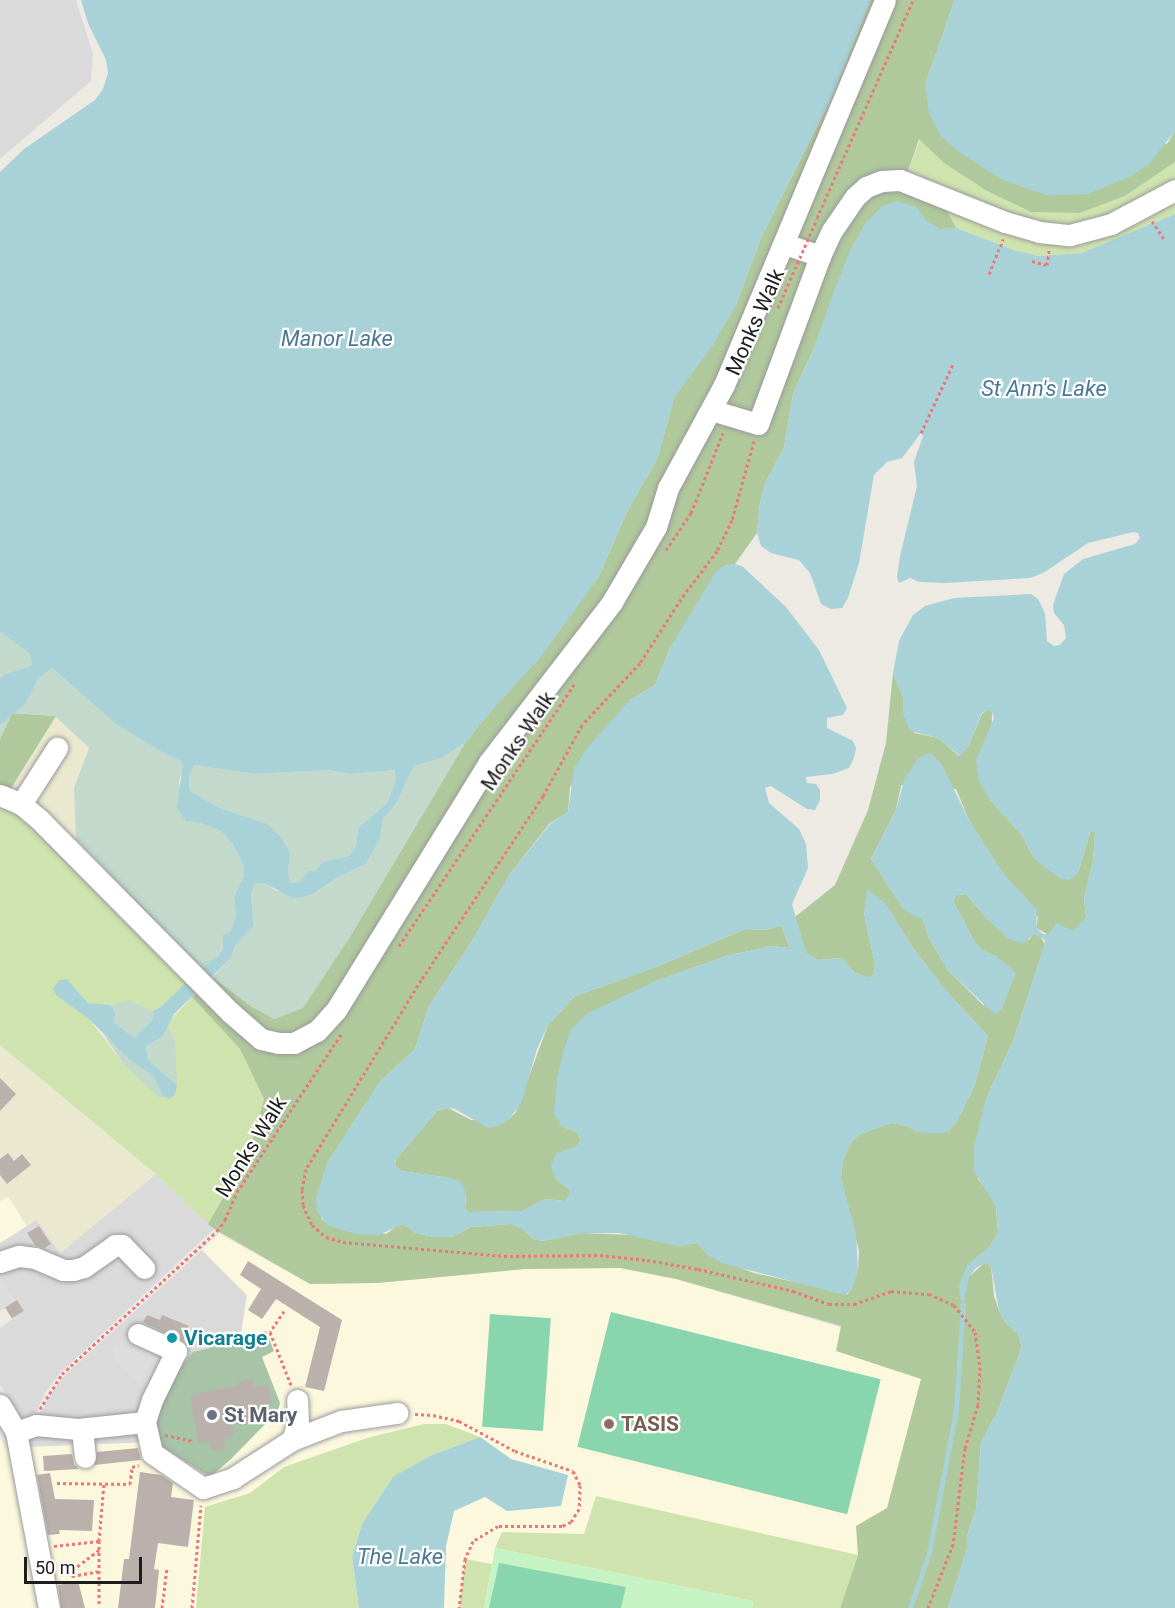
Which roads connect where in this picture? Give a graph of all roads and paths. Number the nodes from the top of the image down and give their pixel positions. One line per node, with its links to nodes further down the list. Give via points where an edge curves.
1 (885, 0): 12 (street, via 729,375)
2 (914, 0): 10 (path, Monks Walk, bridge)
3 (1175, 190): 5 (street, via 1111,224 1070,235)
4 (1009, 223): 5 (street); 7 (street, via 900,180 882,181 855,197); 9 (path)
5 (1051, 233): 8 (path, via 1047,265)
6 (791, 246): 7 (street)
7 (820, 256): 13 (street)
8 (1032, 261)
9 (989, 274)
10 (776, 311)
11 (953, 364): 14 (path)
12 (721, 413): 13 (street); 15 (path, via 691,513); 19 (street, via 668,488 656,527 612,602 489,762 336,1010 317,1031 294,1043 261,1039)
13 (758, 424): 48 (path, via 732,520 717,552 640,663 582,725 543,796 421,980 306,1169 303,1205 312,1225 326,1238 343,1242 504,1256 600,1255 647,1260 772,1286 829,1304 854,1304 891,1291 911,1291 954,1305 975,1332 980,1367 978,1404 965,1449 953,1544)
14 (921, 433)
15 (665, 551)
16 (581, 674): 20 (path, Monks Walk)
17 (57, 748): 19 (street)
18 (0, 795): 19 (street)
19 (21, 804)
20 (398, 947)
21 (346, 1025): 29 (path, Monks Walk, via 237,1192 217,1231 62,1374)
22 (0, 1262): 23 (street, via 19,1256 73,1270 84,1267 115,1245 122,1245)
23 (144, 1268)
24 (284, 1311): 26 (path, via 270,1332)
25 (138, 1334): 31 (street, via 176,1351)
26 (297, 1401): 32 (street, via 298,1423)
27 (0, 1405): 29 (street)
28 (397, 1413): 32 (street, via 341,1421); 47 (path, via 459,1421 515,1450 573,1471 580,1485 579,1509 571,1522 562,1526 498,1526 473,1541 465,1558)
29 (26, 1428): 30 (street); 39 (street)
30 (82, 1429): 31 (street); 34 (street)
31 (150, 1432): 33 (path); 36 (path, via 132,1467 130,1484); 37 (street)
32 (292, 1440): 37 (street, via 232,1478)
33 (193, 1441)
34 (85, 1457)
35 (57, 1483): 36 (path)
36 (104, 1483): 38 (path)
37 (203, 1488): 46 (path)
38 (99, 1541): 39 (path); 40 (path)
39 (38, 1548): 44 (street)
40 (99, 1550): 42 (path); 42 (path, via 72,1570 72,1576)
41 (167, 1568): 45 (path)
42 (99, 1572): 43 (path)
43 (99, 1604)
44 (49, 1608)
45 (162, 1608)
46 (192, 1608)
47 (459, 1608)
48 (928, 1608)

